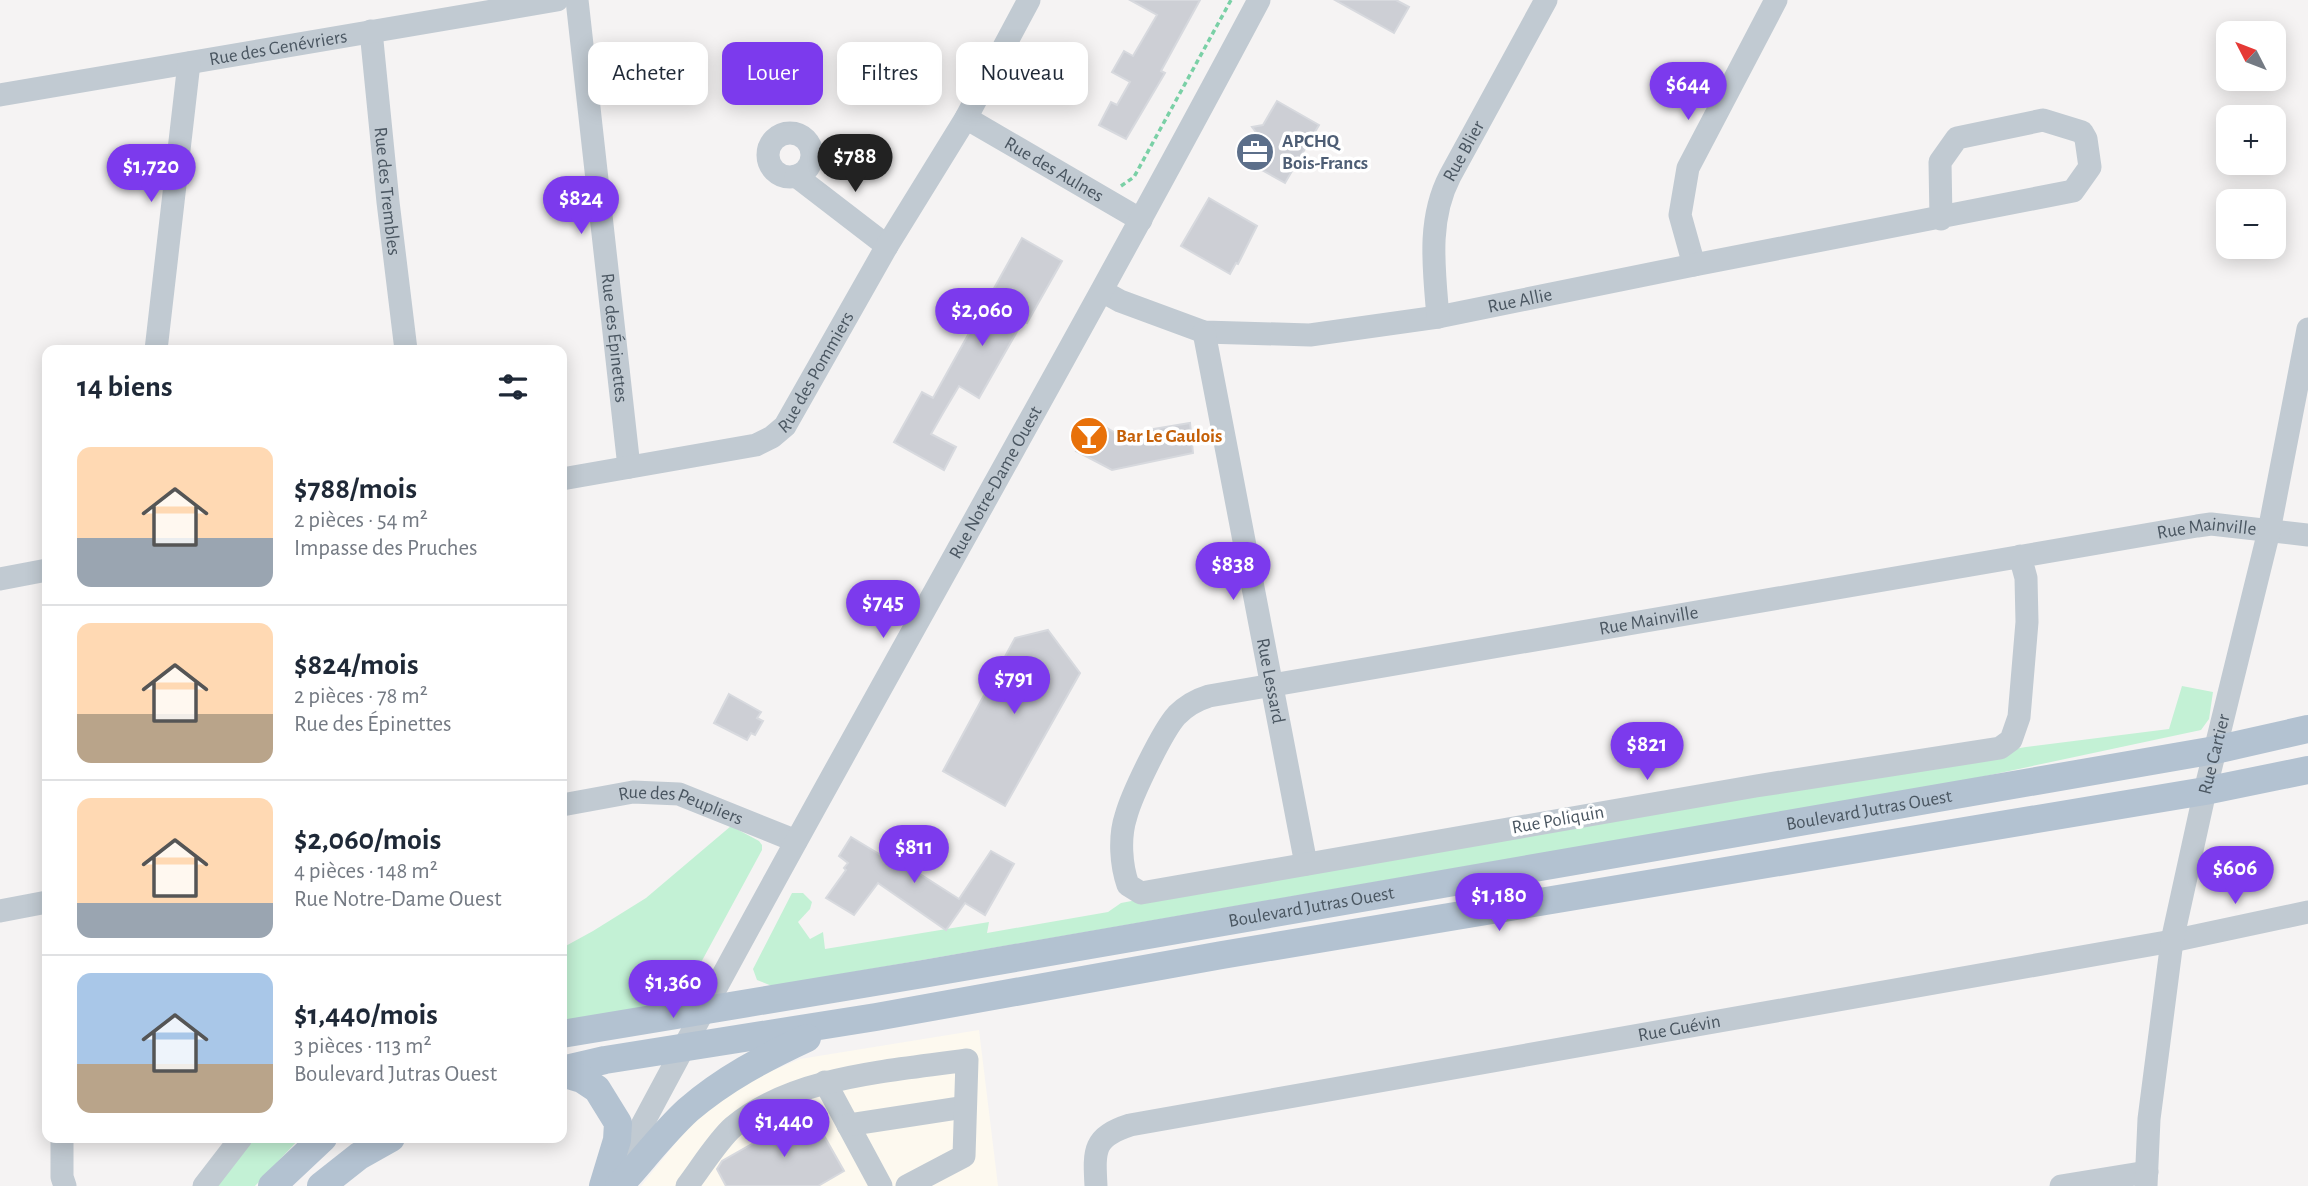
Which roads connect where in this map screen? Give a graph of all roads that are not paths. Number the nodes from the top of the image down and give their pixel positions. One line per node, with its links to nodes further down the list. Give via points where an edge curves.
1 (557, 0): 7 (street, Rue des Genévriers)
2 (577, 0): 22 (street, Rue des Épinettes)
3 (1029, 0): 10 (street, Rue des Pommiers)
4 (1259, 0): 13 (street, Rue Notre-Dame Ouest)
5 (1546, 0): 17 (street, Rue Blier, via 1442,192 1433,236)
6 (1776, 0): 15 (street, via 1688,169 1680,215)
7 (371, 31): 8 (street, Rue des Genévriers); 21 (street, Rue des Trembles)
8 (189, 63): 9 (street, Rue des Genévriers); 20 (street)
9 (0, 95)
10 (966, 118): 13 (street, Rue des Aulnes); 14 (street, Rue des Pommiers)
11 (796, 176): 14 (street)
12 (1941, 219): 12 (street, Rue Allie, via 1940,162 1957,138 2043,120 2082,132 2090,167 2073,191); 15 (street, Rue Allie)
13 (1141, 220): 16 (street, Rue Notre-Dame Ouest)
14 (887, 246): 22 (street, Rue des Pommiers, via 779,432 756,445)
15 (1694, 265): 17 (street, Rue Allie)
16 (1102, 291): 19 (street, Rue Allie); 35 (street, Rue Notre-Dame Ouest)
17 (1438, 317): 19 (street, Rue Allie, via 1310,335)
18 (2308, 329): 24 (street, Rue Cartier)
19 (1204, 331): 29 (street, Rue Lessard)
20 (157, 345)
21 (405, 345)
22 (629, 467): 23 (street, Rue des Pommiers)
23 (567, 478)
24 (2269, 531): 25 (street, Rue Mainville); 26 (street, Rue Mainville, via 2211,524); 31 (street, Rue Cartier)
25 (2308, 535)
26 (2020, 556): 29 (street, Rue Mainville); 36 (street, Rue Poliquin, via 2026,578 2027,622 2019,717 2011,740 2000,748)
27 (42, 571): 28 (street)
28 (0, 579)
29 (1271, 684): 36 (street, Rue Lessard); 37 (street, Rue Mainville, via 1209,696 1175,716 1125,818 1122,865)
30 (2308, 729): 31 (main road, Boulevard Jutras Ouest)
31 (2215, 750): 33 (street, Rue Cartier); 42 (main road, Boulevard Jutras Ouest)
32 (2308, 770): 33 (main road, Boulevard Jutras Ouest)
33 (2205, 791): 41 (street, Rue Cartier); 43 (main road, Boulevard Jutras Ouest)
34 (567, 805): 35 (street, Rue des Peupliers, via 633,792 679,794)
35 (796, 841): 42 (street, Rue Notre-Dame Ouest)
36 (1306, 864): 37 (street, Rue Poliquin, via 1141,893)
37 (1128, 885)
38 (42, 903): 39 (street)
39 (0, 911)
40 (2308, 912): 41 (street, Rue Guévin)
41 (2172, 941): 55 (street, Rue Cartier); 66 (street, Rue Guévin, via 1130,1125 1110,1132 1098,1146)
42 (702, 1011): 44 (main road, Boulevard Jutras Ouest); 45 (street, Rue Notre-Dame Ouest)
43 (843, 1022): 45 (main road, Boulevard Jutras Ouest); 62 (main road, via 729,1078 686,1112)
44 (567, 1033)
45 (682, 1049): 46 (main road, Boulevard Jutras Ouest); 61 (street, Rue Notre-Dame Ouest)
46 (567, 1071)
47 (567, 1074): 60 (main road, via 597,1089 618,1123)
48 (825, 1082): 49 (street, via 967,1060); 50 (street); 63 (street, via 775,1100 732,1127)
49 (965, 1107): 50 (street); 65 (street, via 964,1156)
50 (848, 1125): 64 (street)
51 (62, 1143): 56 (street)
52 (237, 1143): 57 (street)
53 (318, 1143): 58 (main road)
54 (382, 1143): 59 (main road)
55 (2146, 1179): 67 (street)
56 (65, 1186)
57 (204, 1186)
58 (272, 1186)
59 (321, 1186)
60 (603, 1186)
61 (609, 1186)
62 (619, 1186)
63 (687, 1186)
64 (881, 1186)
65 (907, 1186)
66 (1096, 1186)
67 (2061, 1186)

